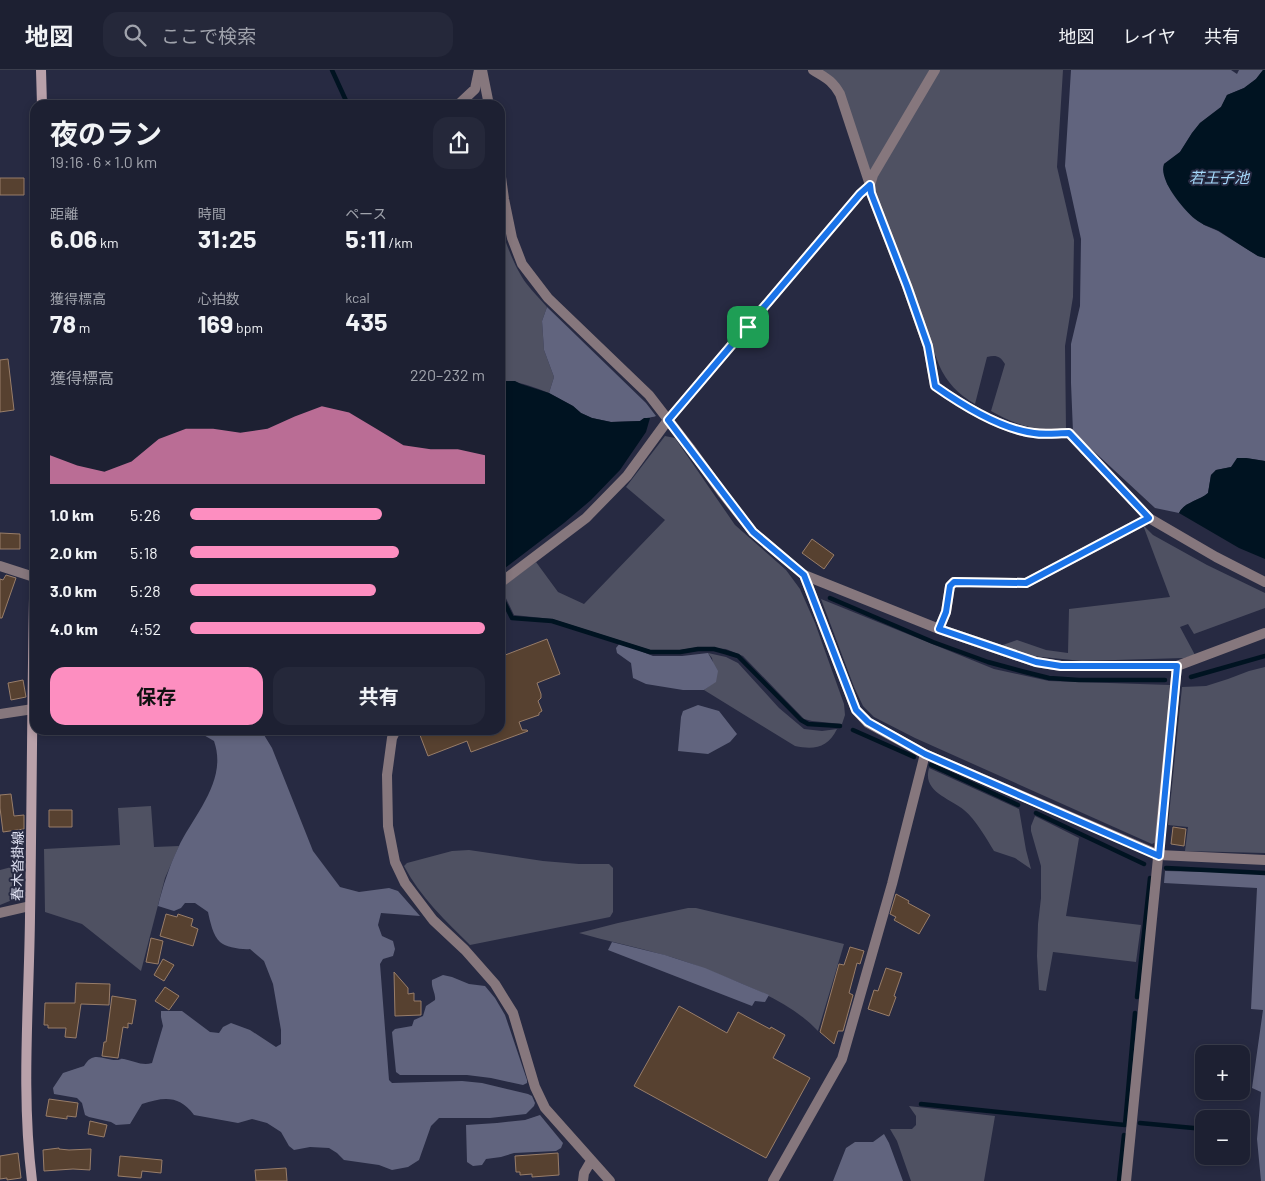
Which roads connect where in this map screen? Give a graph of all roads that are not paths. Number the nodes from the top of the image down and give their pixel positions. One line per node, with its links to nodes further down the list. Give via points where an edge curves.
1 (41, 70): 5 (main road)
2 (480, 70): 6 (street, via 475,90); 7 (street)
3 (813, 70): 8 (street, via 825,77 840,94)
4 (934, 70): 8 (street)
5 (42, 100)
6 (464, 100)
7 (488, 100)
8 (870, 185): 10 (street); 11 (street, via 928,346 935,386 984,416 1010,427 1034,434 1069,433)
9 (505, 204): 10 (street, via 512,238 522,264 548,298 648,395)
10 (668, 420): 13 (street, via 753,532); 15 (street, via 627,476 586,518)
11 (1149, 518): 16 (street, via 1216,558); 17 (street, via 1026,583 954,582 950,586 946,612)
12 (0, 566): 14 (street)
13 (804, 575): 17 (street); 24 (street, via 856,710 868,722)
14 (30, 576)
15 (505, 580)
16 (1265, 582)
17 (939, 629): 19 (street, via 1036,662 1061,666)
18 (1265, 633): 19 (street)
19 (1177, 666): 25 (street)
20 (30, 709): 21 (street)
21 (0, 714)
22 (33, 735): 27 (main road, 春木沓掛線)
23 (394, 735): 29 (street, via 387,775 388,826 395,862 405,883 433,920 495,984 513,1013 545,1108)
24 (925, 754): 25 (street); 33 (street, via 842,1059)
25 (1159, 856): 26 (street); 34 (street)
26 (1265, 860)
27 (30, 906): 28 (street); 30 (main road, 春木沓掛線, via 26,1090)
28 (0, 913)
29 (591, 1161): 31 (street); 32 (street)
30 (32, 1181)
31 (583, 1181)
32 (610, 1181)
33 (773, 1181)
34 (1126, 1181)

